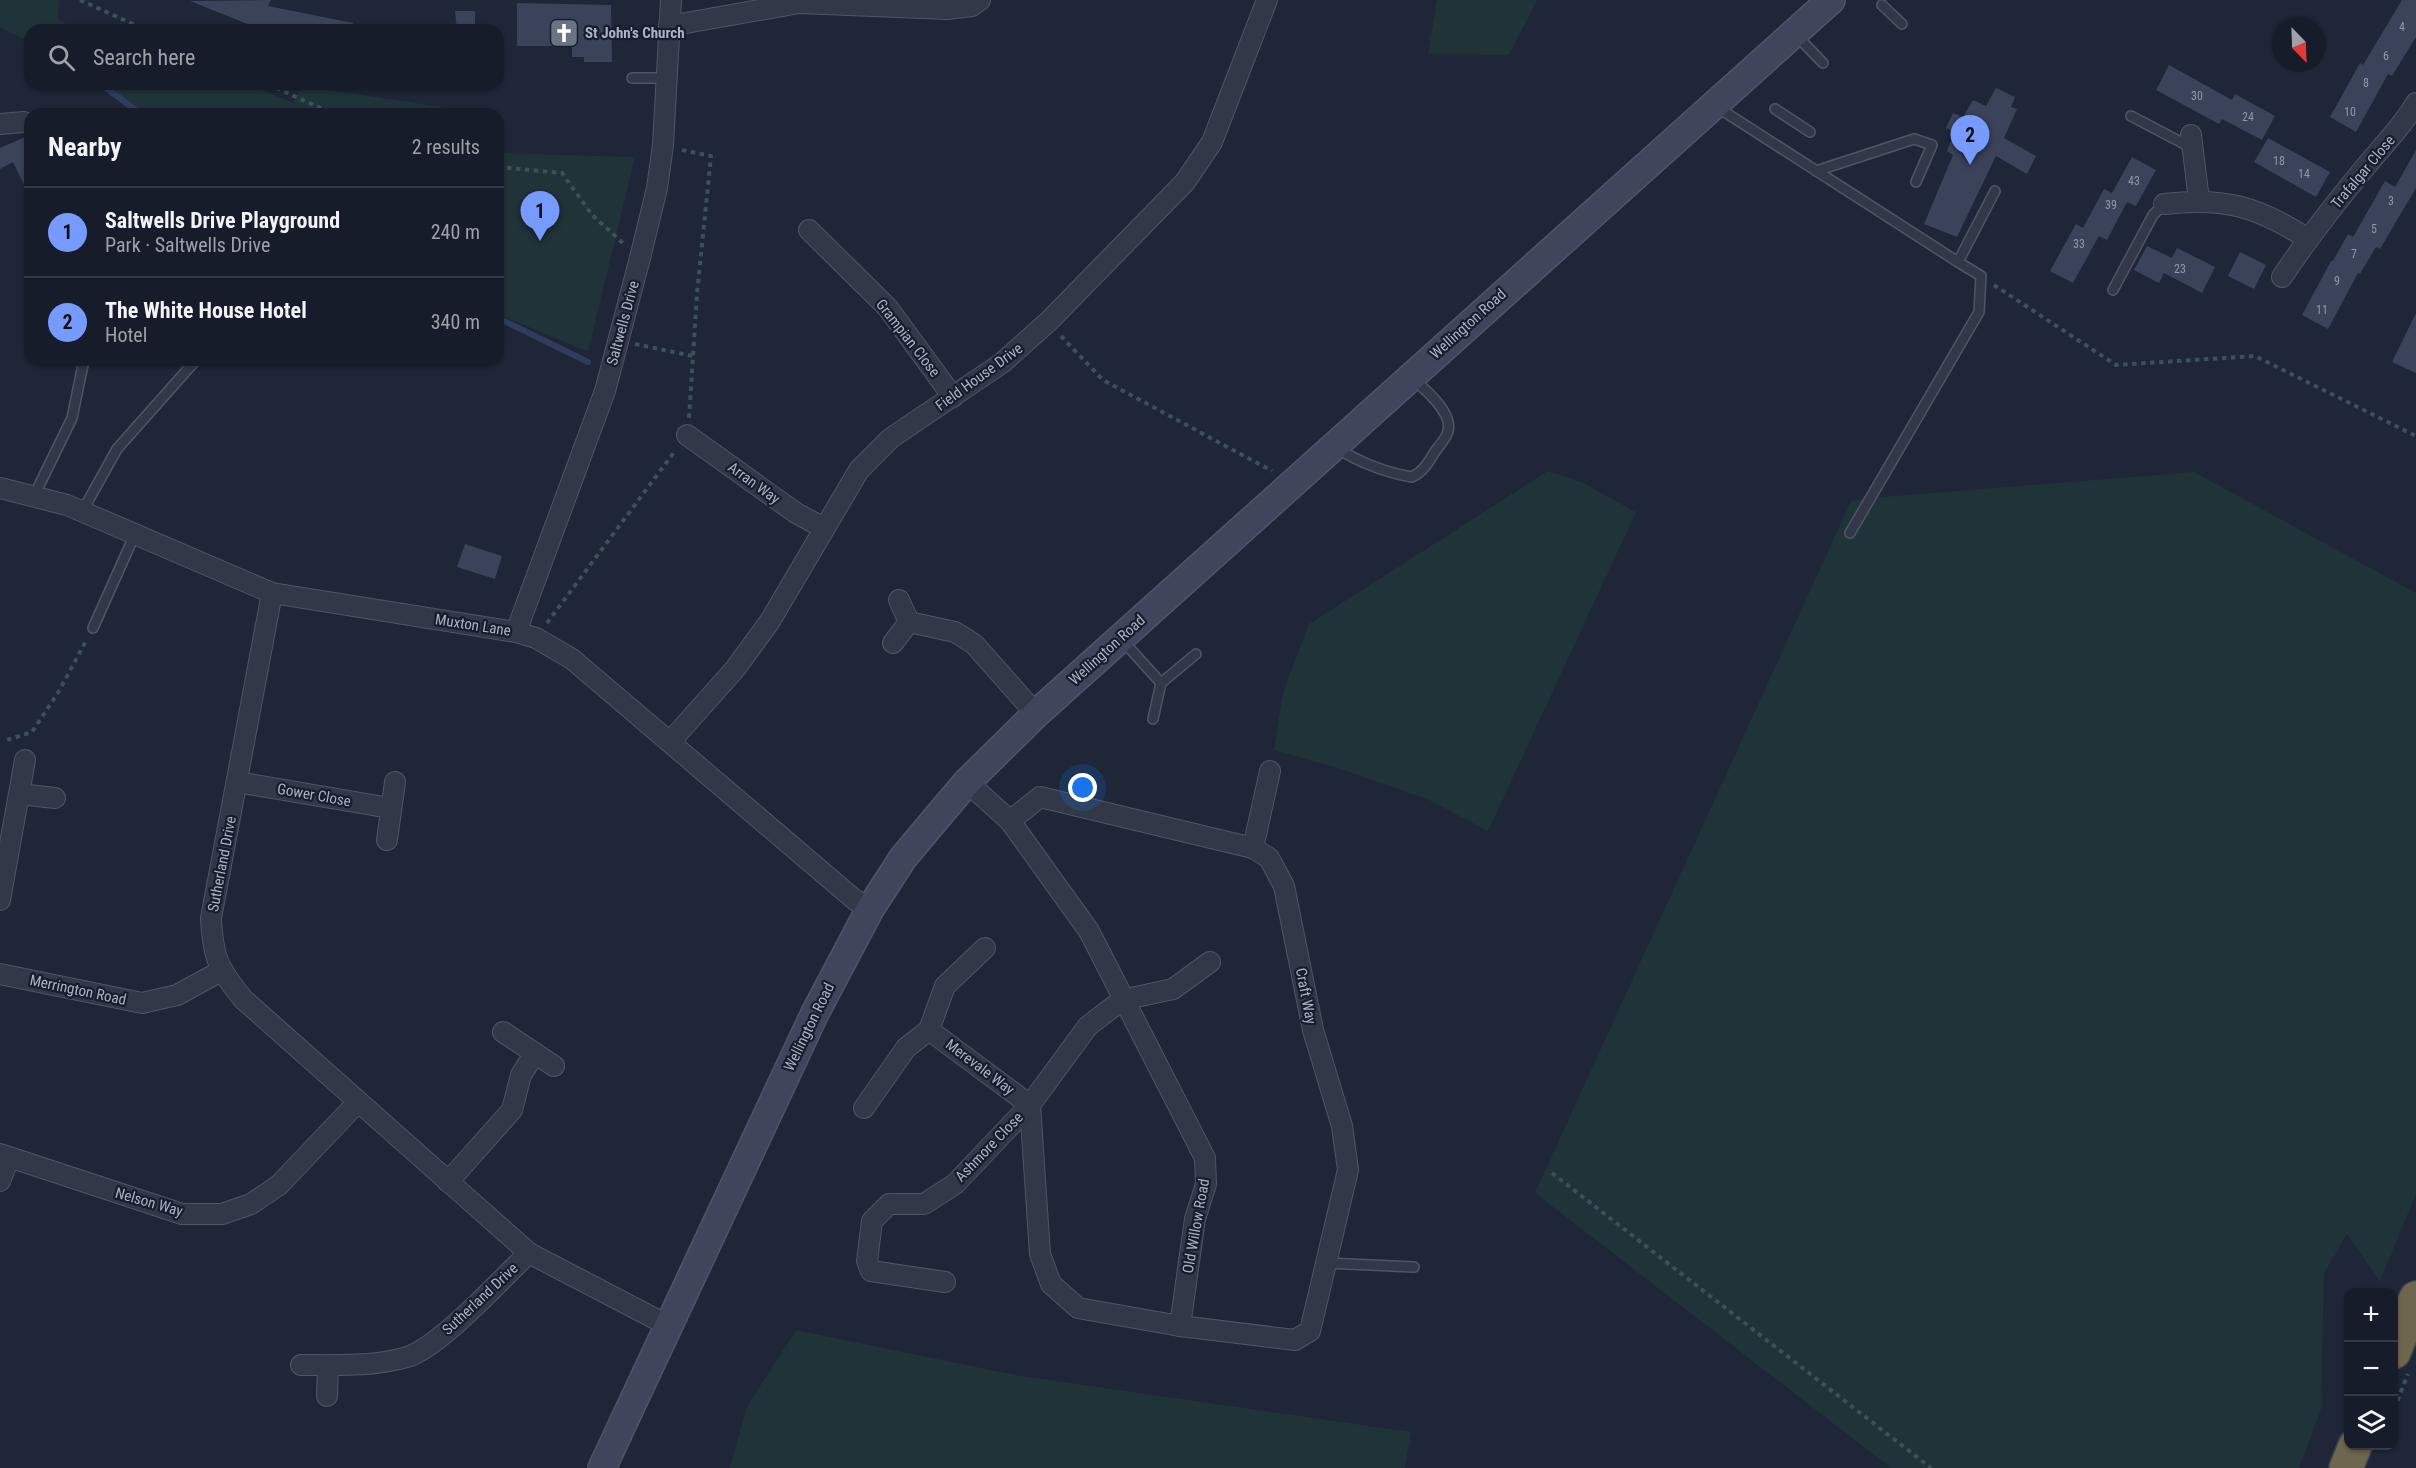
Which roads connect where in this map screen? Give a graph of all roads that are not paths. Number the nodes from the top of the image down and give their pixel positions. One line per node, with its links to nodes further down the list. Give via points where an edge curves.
1 (671, 0): 7 (street, Saltwells Drive)
2 (980, 0): 7 (street, via 972,6 947,9 799,3)
3 (1267, 0): 33 (street, Field House Drive, via 1212,142 1185,182 1049,321 1002,363)
4 (1831, 0): 8 (street, Wellington Road)
5 (1882, 5): 6 (lane)
6 (1902, 24)
7 (669, 26): 11 (street, Saltwells Drive)
8 (1795, 33): 9 (lane); 13 (street, Wellington Road)
9 (1823, 63)
10 (632, 78): 11 (lane)
11 (667, 78): 46 (street, Saltwells Drive, via 657,188 605,391)
12 (2416, 103): 26 (street, Trafalgar Close)
13 (1713, 105): 20 (lane); 32 (street, Wellington Road)
14 (1775, 109): 18 (lane)
15 (2131, 116): 19 (lane)
16 (24, 123): 17 (street)
17 (0, 124)
18 (1810, 132)
19 (2192, 142): 23 (street)
20 (1816, 171): 21 (lane, via 1914,139 1932,145); 27 (lane)
21 (1916, 182)
22 (1995, 191): 27 (lane)
23 (2199, 200): 24 (street); 26 (street, via 2238,205)
24 (2164, 204): 29 (lane, via 2153,215)
25 (809, 230): 33 (street, Grampian Close, via 888,308)
26 (2308, 239): 28 (street, Trafalgar Close)
27 (1958, 262): 40 (lane, via 1981,276 1979,312)
28 (2282, 277)
29 (2113, 290)
30 (83, 366): 37 (lane, via 72,418)
31 (191, 366): 38 (lane, via 117,449)
32 (1410, 376): 35 (street, Wellington Road); 35 (lane, via 1432,396 1449,425 1448,433 1418,475 1402,475 1349,456)
33 (953, 397): 39 (street, Field House Drive, via 891,438 859,470)
34 (687, 435): 39 (street, Arran Way, via 796,513)
35 (1334, 445): 47 (street, Wellington Road)
36 (0, 488): 37 (street, Muxton Lane)
37 (34, 496): 38 (street, Muxton Lane)
38 (82, 512): 41 (street, Muxton Lane)
39 (824, 528): 53 (street, Field House Drive, via 770,621 735,669)
40 (1850, 532)
41 (135, 534): 42 (street, Muxton Lane); 45 (lane)
42 (272, 593): 46 (street, Muxton Lane); 56 (street, Sutherland Drive)
43 (899, 600): 44 (street)
44 (909, 622): 48 (street); 51 (street, via 955,632 974,644)
45 (93, 628)
46 (516, 632): 53 (street, Muxton Lane, via 536,638 572,659)
47 (1120, 638): 50 (lane); 51 (street, Wellington Road)
48 (893, 643)
49 (1196, 654): 50 (lane)
50 (1161, 683): 52 (lane)
51 (1036, 714): 58 (street, Wellington Road)
52 (1153, 719)
53 (670, 742): 66 (street, Muxton Lane)
54 (25, 760): 59 (street)
55 (1270, 771): 64 (street)
56 (237, 782): 61 (street, Gower Close); 69 (street, Sutherland Drive, via 211,918 213,947)
57 (395, 782): 61 (street)
58 (967, 782): 62 (street); 66 (street, Wellington Road, via 903,858)
59 (19, 794): 60 (street); 65 (street)
60 (55, 798)
61 (390, 808): 63 (street)
62 (1010, 821): 64 (street, Craft Way, via 1040,797); 71 (street, Old Willow Road, via 1089,931)
63 (387, 840)
64 (1253, 848): 83 (street, Craft Way, via 1269,858 1284,886 1313,1030 1341,1126 1348,1170)
65 (0, 900)
66 (870, 909): 87 (street, Wellington Road, via 815,1013)
67 (985, 948): 72 (street, via 945,986)
68 (1210, 962): 71 (street, via 1173,990)
69 (221, 971): 70 (street, Merrington Road, via 177,995 142,1003); 76 (street, Sutherland Drive, via 243,999)
70 (0, 974)
71 (1122, 1000): 77 (street, Ashmore Close, via 1088,1026); 88 (street, Old Willow Road, via 1205,1158 1206,1184 1195,1219)
72 (929, 1030): 77 (street, Merevale Way); 78 (street, via 906,1048)
73 (503, 1032): 74 (street)
74 (535, 1053): 75 (street); 81 (street, via 520,1075 512,1110)
75 (554, 1066)
76 (358, 1102): 79 (street, Nelson Way, via 279,1185 251,1204 222,1214 182,1214); 81 (street, Sutherland Drive)
77 (1030, 1105): 85 (street, Ashmore Close, via 955,1184 924,1204 889,1204 872,1221 867,1261 871,1271); 88 (street, via 1040,1254 1051,1284 1078,1308)
78 (864, 1108)
79 (5, 1156): 80 (street, Nelson Way)
80 (0, 1181)
81 (448, 1182): 82 (street, Sutherland Drive)
82 (529, 1253): 87 (street, Sutherland Drive); 91 (street, Sutherland Drive, via 444,1334 409,1357 381,1363)
83 (1326, 1263): 84 (lane); 88 (street, Craft Way, via 1310,1331 1295,1340)
84 (1414, 1267)
85 (945, 1282)
86 (2416, 1298): 89 (highway)
87 (669, 1326): 94 (street, Wellington Road)
88 (1180, 1326)
89 (2403, 1359)
90 (301, 1365): 91 (street, Sutherland Drive)
91 (328, 1365): 92 (street)
92 (327, 1396)
93 (2353, 1450): 95 (highway)
94 (602, 1468)
95 (2346, 1468)

